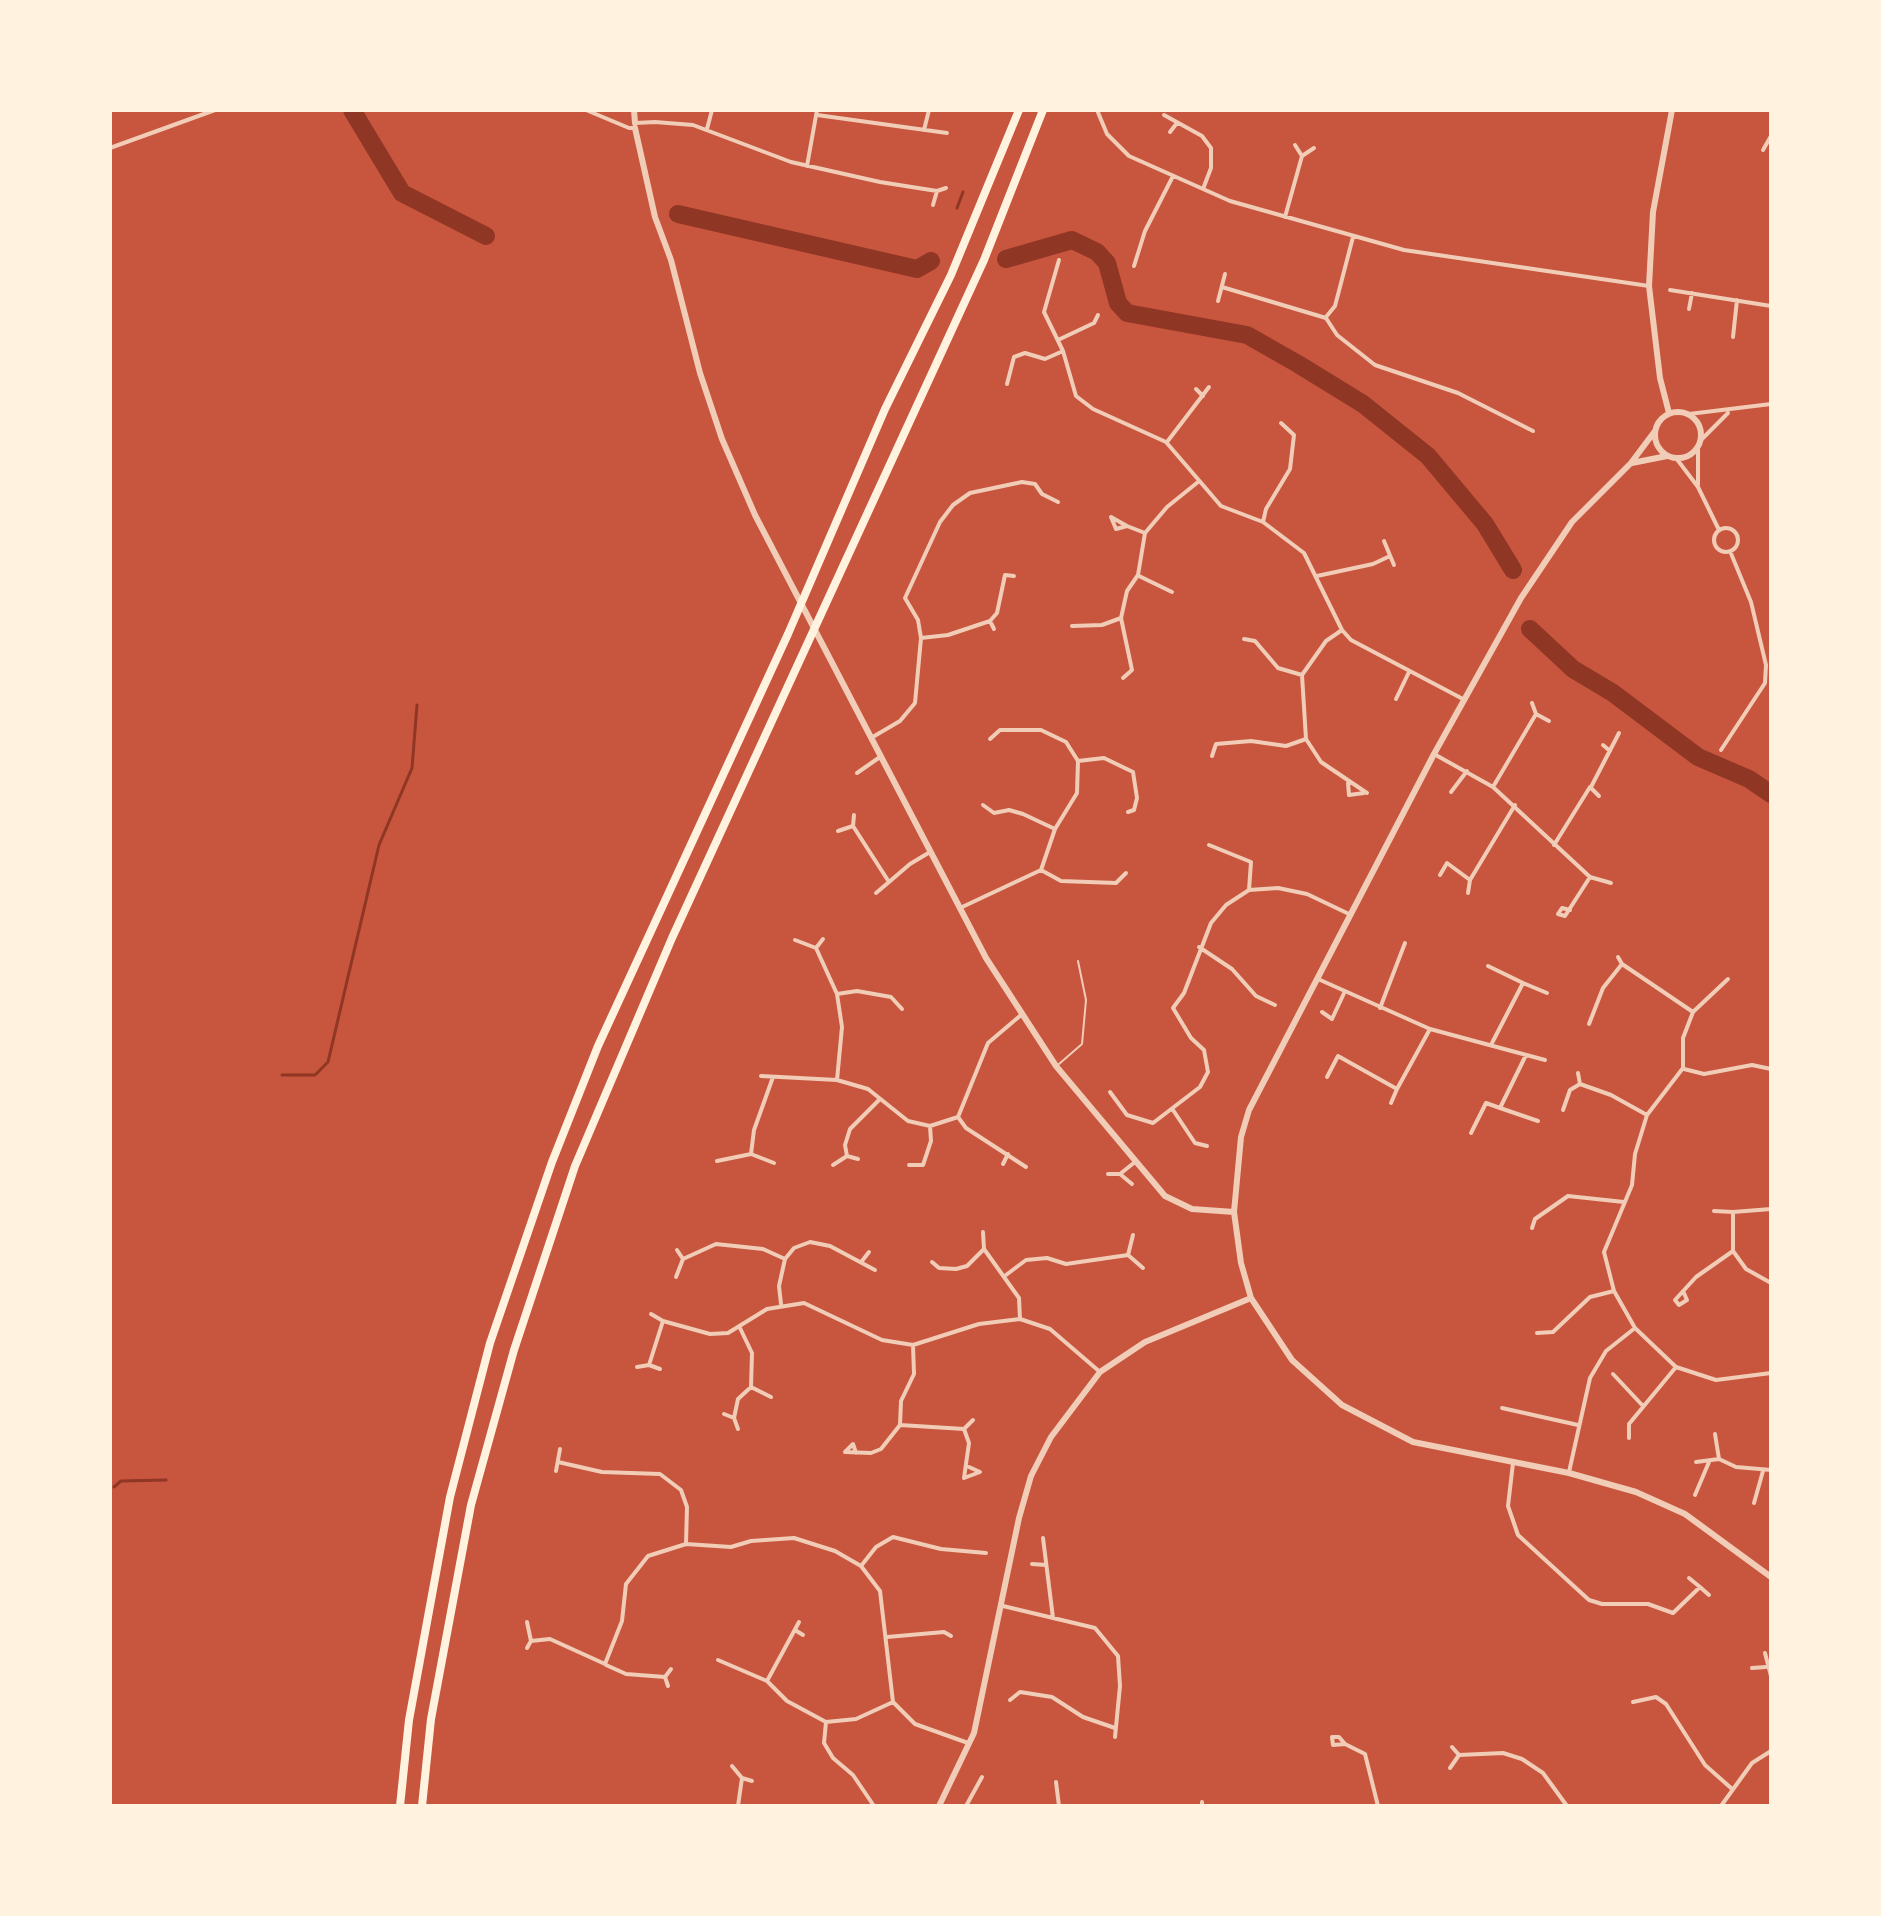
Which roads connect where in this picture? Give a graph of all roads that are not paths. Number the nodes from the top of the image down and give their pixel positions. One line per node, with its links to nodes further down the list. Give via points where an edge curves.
1 (215, 110): 20 (street)
2 (586, 110): 13 (street, via 614,125)
3 (634, 110): 13 (street)
4 (712, 110): 14 (street)
5 (929, 110): 15 (street)
6 (1019, 110): 332 (highway, via 951,275 885,409 598,1046 552,1162 490,1343 450,1497 409,1720)
7 (1043, 110): 333 (highway, via 984,260 672,938 575,1166 514,1350 471,1505 431,1719)
8 (1097, 110): 25 (street, via 1107,134 1137,161)
9 (1672, 110): 37 (street, via 1653,212)
10 (817, 112): 15 (street); 24 (street)
11 (1164, 115): 12 (street)
12 (1177, 123): 16 (street); 27 (street, via 1202,136 1211,148)
13 (635, 126): 14 (street, via 655,122); 101 (street, via 655,217 709,403 755,515)
14 (707, 129): 24 (street)
15 (924, 130): 17 (street)
16 (1170, 132)
17 (947, 133)
18 (1771, 136): 22 (street)
19 (1295, 145): 23 (street)
20 (110, 148)
21 (1314, 148): 23 (street)
22 (1763, 150)
23 (1302, 156): 30 (street)
24 (807, 166): 28 (street)
25 (1172, 178): 27 (street); 32 (street)
26 (946, 188): 28 (street)
27 (1203, 190): 30 (street)
28 (937, 191): 29 (street)
29 (933, 205)
30 (1285, 217): 31 (street)
31 (1353, 237): 37 (street, via 1404,250); 46 (street, via 1335,306)
32 (1137, 253): 33 (street); 35 (street)
33 (1146, 256)
34 (1059, 260): 48 (street, via 1044,312)
35 (1134, 266)
36 (1225, 274): 38 (street)
37 (1649, 286): 56 (street)
38 (1222, 287): 42 (street); 46 (street)
39 (1670, 290): 40 (street)
40 (1692, 293): 41 (street); 44 (street)
41 (1737, 300): 43 (street); 47 (street)
42 (1218, 301)
43 (1771, 306)
44 (1689, 309)
45 (1098, 315): 48 (street, via 1094,323)
46 (1326, 318): 59 (street, via 1337,335 1375,365 1458,393)
47 (1733, 337)
48 (1058, 340): 49 (street)
49 (1063, 351): 50 (street, via 1045,359 1025,353 1014,357); 61 (street, via 1070,385 1084,403)
50 (1007, 384)
51 (1209, 387): 53 (street)
52 (1196, 389): 53 (street)
53 (1203, 396): 61 (street)
54 (1771, 404): 55 (street)
55 (1730, 412): 57 (street); 62 (street)
56 (1669, 413): 57 (street); 60 (street)
57 (1689, 414): 62 (street, via 1699,424)
58 (1281, 423): 69 (street, via 1294,435 1290,469)
59 (1533, 431)
60 (1655, 431): 63 (street); 65 (street)
61 (1166, 442): 66 (street)
62 (1700, 444): 64 (street); 67 (street)
63 (1667, 456): 64 (street); 65 (street)
64 (1676, 458): 67 (street)
65 (1631, 463): 94 (street, via 1572,522)
66 (1198, 482): 69 (street, via 1221,506); 72 (street)
67 (1698, 487): 71 (street)
68 (1058, 502): 88 (street, via 1022,482 970,493 953,505 905,598)
69 (1263, 522): 81 (street, via 1304,553)
70 (1127, 526): 72 (street)
71 (1719, 530): 74 (street, via 1715,544); 74 (street, via 1729,529 1737,536)
72 (1145, 533): 79 (street)
73 (1384, 541): 75 (street)
74 (1730, 551): 105 (street, via 1749,595 1766,665 1765,683)
75 (1390, 556): 76 (street); 81 (street)
76 (1394, 565)
77 (998, 574): 78 (street)
78 (1005, 575): 80 (street); 84 (street, via 997,613)
79 (1138, 575): 82 (street); 83 (street, via 1127,591)
80 (1014, 576)
81 (1317, 576): 87 (street)
82 (1172, 592)
83 (1121, 618): 85 (street); 92 (street, via 1132,670)
84 (990, 621): 86 (street); 88 (street)
85 (1072, 626)
86 (994, 629)
87 (1342, 630): 90 (street); 91 (street, via 1326,641)
88 (921, 638): 101 (street, via 915,703 900,721)
89 (1244, 639): 91 (street, via 1255,641 1278,668)
90 (1409, 672): 93 (street); 94 (street)
91 (1302, 675): 103 (street)
92 (1123, 678)
93 (1396, 699)
94 (1463, 699): 107 (street)
95 (1532, 703): 96 (street)
96 (1536, 714): 97 (street); 116 (street)
97 (1549, 721)
98 (994, 724): 99 (street)
99 (1000, 730): 102 (street); 110 (street, via 1054,734)
100 (1619, 733): 106 (street)
101 (871, 738): 109 (street)
102 (990, 739)
103 (1306, 739): 108 (street, via 1286,746 1216,744); 114 (street, via 1321,762)
104 (1603, 745): 106 (street)
105 (1721, 750)
106 (1610, 751): 117 (street)
107 (1434, 754): 111 (street); 145 (street)
108 (1212, 756)
109 (880, 757): 112 (street); 131 (street)
110 (1078, 761): 122 (street, via 1104,758 1133,772 1137,798); 127 (street, via 1077,793)
111 (1467, 771): 115 (street); 116 (street)
112 (857, 773)
113 (1448, 782): 115 (street)
114 (1348, 783): 114 (street, via 1367,793 1349,795)
115 (1454, 786): 118 (street)
116 (1493, 787): 121 (street)
117 (1590, 787): 119 (street); 130 (street)
118 (1451, 792)
119 (1599, 796)
120 (983, 805): 123 (street)
121 (1515, 805): 130 (street); 136 (street)
122 (1128, 812)
123 (994, 813): 125 (street); 127 (street, via 1009,810)
124 (854, 815): 126 (street)
125 (994, 823)
126 (853, 826): 128 (street); 137 (street)
127 (1055, 829): 132 (street)
128 (838, 831)
129 (1209, 845): 140 (street, via 1251,862)
130 (1554, 845): 135 (street)
131 (930, 852): 137 (street); 144 (street)
132 (1041, 870): 138 (street, via 1061,881); 144 (street)
133 (1126, 873): 138 (street)
134 (1440, 875): 136 (street, via 1447,863)
135 (1590, 877): 139 (street); 146 (street, via 1565,916)
136 (1470, 880): 143 (street)
137 (889, 882): 141 (street)
138 (1116, 883): 142 (street)
139 (1611, 883)
140 (1249, 890): 145 (street, via 1307,894); 150 (street, via 1226,905)
141 (876, 893)
142 (1119, 893)
143 (1468, 893)
144 (960, 908): 167 (street)
145 (1349, 914): 156 (street)
146 (1558, 914)
147 (823, 939): 151 (street)
148 (795, 940): 151 (street)
149 (1405, 943): 163 (street)
150 (1199, 947): 162 (street, via 1232,969 1256,996); 187 (street, via 1184,993 1173,1008 1204,1050 1208,1072 1200,1087)
151 (816, 948): 161 (street)
152 (1618, 957): 154 (street)
153 (1078, 961): 173 (lane, via 1086,1000 1082,1044)
154 (1622, 964): 166 (street); 168 (street, via 1603,988)
155 (1488, 966): 158 (street)
156 (1316, 978): 159 (street); 214 (street, via 1249,1110)
157 (1728, 979): 166 (street)
158 (1523, 983): 160 (street); 170 (street)
159 (1345, 991): 163 (street); 165 (street, via 1332,1019)
160 (1547, 993)
161 (837, 994): 164 (street, via 857,991 891,997); 180 (street, via 842,1027)
162 (1275, 1005)
163 (1380, 1008): 169 (street)
164 (902, 1009)
165 (1322, 1012)
166 (1693, 1012): 174 (street, via 1683,1038)
167 (1021, 1015): 173 (street); 190 (street, via 988,1043)
168 (1589, 1024)
169 (1430, 1029): 170 (street); 182 (street)
170 (1491, 1043): 171 (street)
171 (1526, 1055): 172 (street); 186 (street)
172 (1545, 1060)
173 (1056, 1066): 200 (street)
174 (1683, 1068): 175 (street, via 1704,1074 1752,1065); 189 (street)
175 (1771, 1069)
176 (1578, 1073): 181 (street)
177 (761, 1076): 178 (street)
178 (773, 1077): 180 (street); 195 (street)
179 (1327, 1077): 182 (street, via 1338,1056)
180 (837, 1080): 184 (street, via 868,1089)
181 (1580, 1084): 188 (street, via 1570,1090); 189 (street)
182 (1397, 1089): 185 (street)
183 (1110, 1092): 187 (street, via 1127,1115 1153,1123)
184 (880, 1099): 192 (street, via 908,1121); 197 (street, via 850,1129)
185 (1391, 1103)
186 (1500, 1108): 191 (street); 193 (street, via 1486,1103)
187 (1173, 1110): 194 (street, via 1195,1143)
188 (1563, 1110)
189 (1647, 1115): 211 (street)
190 (958, 1117): 192 (street); 196 (street, via 966,1128)
191 (1538, 1121)
192 (930, 1126): 205 (street)
193 (1471, 1133)
194 (1207, 1146)
195 (751, 1154): 199 (street); 201 (street)
196 (1008, 1154): 202 (street); 206 (street)
197 (847, 1156): 198 (street); 203 (street)
198 (858, 1159)
199 (717, 1161)
200 (1135, 1162): 209 (street); 214 (street, via 1165,1196 1192,1209)
201 (774, 1163)
202 (1003, 1164)
203 (833, 1165)
204 (909, 1165): 205 (street)
205 (923, 1165): 207 (street)
206 (1026, 1167)
207 (919, 1170)
208 (1108, 1174): 209 (street)
209 (1120, 1174): 210 (street)
210 (1132, 1184)
211 (1624, 1202): 216 (street, via 1567,1194 1535,1219); 235 (street, via 1604,1252)
212 (1771, 1209): 215 (street)
213 (1714, 1211): 215 (street)
214 (1234, 1212): 236 (street)
215 (1733, 1212): 221 (street)
216 (1532, 1228)
217 (983, 1232): 219 (street)
218 (1133, 1235): 223 (street)
219 (984, 1249): 227 (street, via 967,1266 939,1268); 232 (street)
220 (677, 1250): 224 (street)
221 (1733, 1251): 234 (street, via 1746,1269); 237 (street)
222 (869, 1252): 226 (street)
223 (1128, 1255): 228 (street); 232 (street, via 1066,1264 1047,1258 1026,1260)
224 (683, 1259): 225 (street, via 716,1244 763,1249); 229 (street)
225 (785, 1259): 226 (street, via 794,1248 810,1242); 238 (street)
226 (862, 1261): 230 (street)
227 (932, 1262)
228 (1143, 1268)
229 (677, 1270): 231 (street); 233 (street)
230 (875, 1270)
231 (684, 1275)
232 (1006, 1275): 240 (street, via 1019,1298)
233 (676, 1277)
234 (1771, 1283)
235 (1614, 1291): 243 (street); 244 (street, via 1590,1297 1553,1332)
236 (1251, 1298): 250 (street, via 1145,1342); 274 (street, via 1292,1360 1342,1405 1413,1442)
237 (1675, 1300)
238 (781, 1304): 242 (street); 245 (street, via 815,1306 882,1340)
239 (651, 1314): 241 (street)
240 (1020, 1319): 245 (street, via 979,1324); 250 (street, via 1050,1329)
241 (663, 1321): 242 (street, via 710,1334); 246 (street)
242 (740, 1328): 253 (street, via 752,1353)
243 (1635, 1328): 248 (street); 263 (street, via 1606,1351 1590,1378)
244 (1537, 1333)
245 (913, 1345): 262 (street, via 914,1374 901,1401)
246 (649, 1365): 247 (street); 249 (street)
247 (637, 1367)
248 (1676, 1367): 251 (street, via 1716,1380); 255 (street)
249 (660, 1369)
250 (1100, 1372): 294 (street, via 1062,1420 1031,1476)
251 (1771, 1373)
252 (1613, 1374): 255 (street)
253 (751, 1387): 254 (street); 258 (street, via 738,1399)
254 (771, 1397)
255 (1643, 1406): 261 (street)
256 (1502, 1408): 263 (street)
257 (724, 1414): 258 (street)
258 (734, 1418): 264 (street)
259 (973, 1420): 265 (street)
260 (1622, 1422): 261 (street)
261 (1629, 1424): 267 (street)
262 (900, 1425): 265 (street); 269 (street, via 881,1449)
263 (1578, 1425): 279 (street)
264 (738, 1429)
265 (964, 1429): 275 (street)
266 (1715, 1434): 270 (street)
267 (1629, 1438)
268 (560, 1449): 271 (street)
269 (845, 1452)
270 (1719, 1459): 273 (street); 278 (street)
271 (558, 1462): 277 (street); 284 (street, via 602,1472 660,1474 681,1490 687,1507)
272 (1696, 1462): 273 (street)
273 (1709, 1462): 280 (street)
274 (1513, 1463): 279 (street); 292 (street, via 1508,1506 1516,1530 1589,1600 1648,1604 1673,1613)
275 (968, 1467): 275 (street, via 964,1478 980,1472)
276 (1771, 1470): 278 (street)
277 (556, 1471)
278 (1763, 1471): 281 (street)
279 (1569, 1473): 290 (street, via 1636,1492 1685,1514)
280 (1695, 1495)
281 (1754, 1503)
282 (1043, 1538): 288 (street)
283 (955, 1541): 285 (street)
284 (686, 1544): 289 (street, via 731,1547 794,1538); 306 (street, via 648,1556 633,1571)
285 (956, 1551): 286 (street); 289 (street, via 893,1537 876,1547)
286 (986, 1553)
287 (1032, 1564): 288 (street)
288 (1046, 1565): 295 (street)
289 (861, 1566): 301 (street, via 880,1591)
290 (1771, 1577)
291 (1689, 1578): 292 (street)
292 (1700, 1587): 293 (street)
293 (1709, 1595)
294 (1003, 1606): 295 (street); 320 (street)
295 (1053, 1618): 318 (street, via 1095,1628 1118,1656)
296 (527, 1622): 302 (street)
297 (799, 1622): 298 (street)
298 (795, 1630): 299 (street); 312 (street)
299 (803, 1635)
300 (951, 1636): 301 (street, via 944,1632)
301 (886, 1637): 315 (street)
302 (531, 1641): 303 (street); 306 (street, via 550,1639)
303 (527, 1648)
304 (1765, 1653): 307 (street)
305 (718, 1660): 312 (street)
306 (605, 1664): 311 (street, via 626,1674)
307 (1766, 1667): 308 (street); 310 (street)
308 (1752, 1668)
309 (671, 1669): 311 (street)
310 (1771, 1676)
311 (665, 1677): 313 (street)
312 (767, 1681): 317 (street, via 787,1701)
313 (668, 1686)
314 (1010, 1700): 318 (street, via 1020,1692 1052,1697 1083,1717)
315 (893, 1702): 317 (street, via 856,1719); 320 (street, via 915,1724)
316 (1633, 1702): 331 (street, via 1656,1697 1666,1704 1705,1765)
317 (826, 1722): 335 (street, via 824,1743)
318 (1115, 1728): 319 (street)
319 (1115, 1737)
320 (968, 1743): 336 (street)
321 (1333, 1745): 339 (street, via 1345,1744 1365,1754)
322 (1452, 1747): 324 (street)
323 (1771, 1751): 331 (street, via 1752,1763)
324 (1459, 1755): 326 (street); 340 (street, via 1503,1753 1522,1759 1543,1773)
325 (732, 1766): 328 (street)
326 (1450, 1768)
327 (982, 1777): 337 (street)
328 (742, 1778): 329 (street); 334 (street)
329 (752, 1781)
330 (1056, 1782): 338 (street)
331 (1731, 1788): 341 (street)
332 (400, 1806)
333 (422, 1806)
334 (738, 1806)
335 (874, 1806)
336 (939, 1806)
337 (966, 1806)
338 (1059, 1806)
339 (1378, 1806)
340 (1567, 1806)
341 (1721, 1806)

